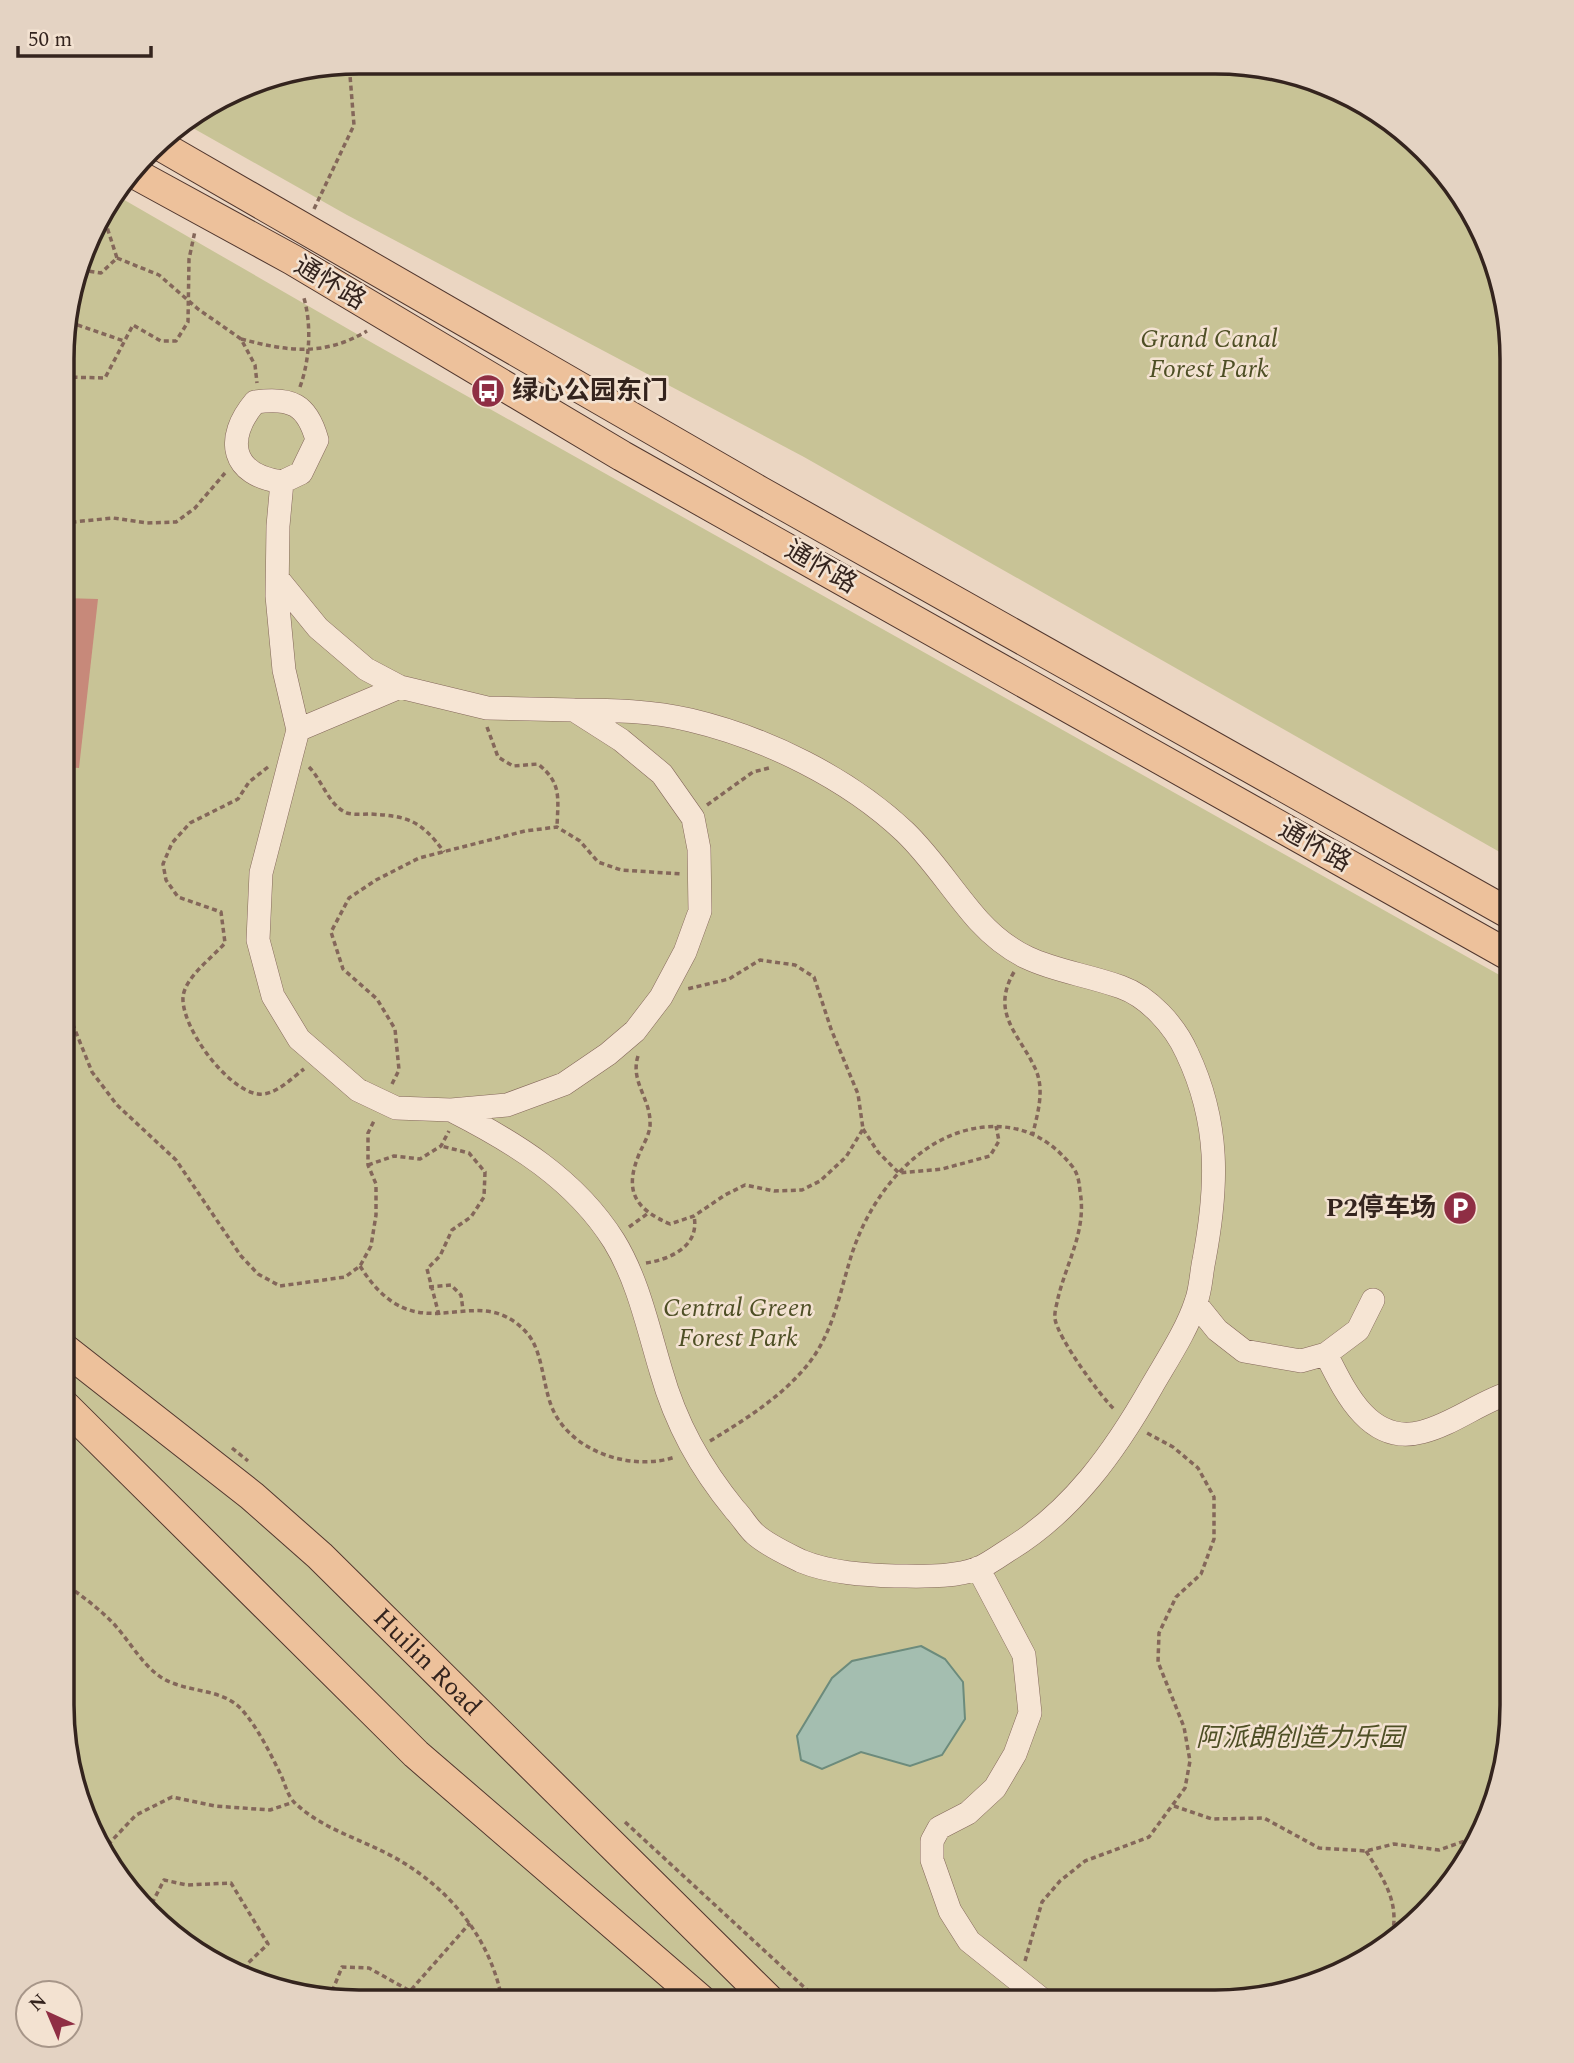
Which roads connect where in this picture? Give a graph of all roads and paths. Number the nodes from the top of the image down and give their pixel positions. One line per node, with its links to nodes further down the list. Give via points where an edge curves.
1 (350, 74): 6 (path, via 354,125)
2 (166, 149): 6 (main road, 通怀路)
3 (140, 176): 4 (main road, 通怀路)
4 (200, 209): 8 (main road, 通怀路); 10 (path, via 189,259)
5 (107, 226): 7 (path)
6 (304, 227): 31 (main road, 通怀路, via 453,317)
7 (117, 258): 9 (path, via 101,273); 10 (path, via 159,275)
8 (293, 260): 11 (main road, 通怀路); 15 (path, via 307,309)
9 (88, 271)
10 (191, 302): 13 (path); 14 (path, via 188,322 176,341 161,341 133,325)
11 (387, 318): 15 (path, via 361,334); 32 (main road, 通怀路, via 622,456)
12 (76, 324): 14 (path)
13 (241, 339): 15 (path); 17 (path, via 255,365)
14 (124, 341): 16 (path, via 105,378)
15 (307, 352): 18 (path, via 306,370)
16 (74, 377)
17 (255, 402): 18 (lane); 19 (lane, via 240,420 236,442)
18 (293, 404): 20 (lane, via 305,411 317,440 301,473)
19 (240, 461): 20 (lane, via 254,474); 21 (path, via 176,522 113,518)
20 (282, 482): 22 (lane)
21 (74, 522)
22 (278, 579): 23 (lane, via 318,628 366,668); 26 (lane, via 284,670)
23 (400, 687): 24 (lane); 26 (lane)
24 (487, 708): 25 (lane); 29 (path, via 485,721 498,757 513,766 538,764 554,776)
25 (574, 710): 28 (lane, via 662,774); 33 (lane, via 623,710 689,720 750,739 806,765 855,793 901,828 940,868 977,919)
26 (298, 730): 37 (lane, via 261,873 258,940 273,996 299,1039 358,1090)
27 (772, 767): 28 (path, via 752,772)
28 (693, 818): 30 (lane)
29 (557, 827): 30 (path, via 580,841 598,862 621,870); 37 (path, via 419,858 349,898 331,932 343,969 377,999 395,1029 399,1070)
30 (701, 874): 34 (lane, via 700,911)
31 (1500, 908)
32 (1500, 950)
33 (1023, 956): 41 (path, via 1007,983 1004,1005 1013,1035 1036,1069 1041,1097); 50 (lane, via 1065,974 1126,988 1168,1021 1187,1052 1212,1134 1214,1175 1214,1213)
34 (661, 996): 36 (lane); 40 (path, via 729,979 760,960 795,965 814,977 858,1094)
35 (74, 1027): 46 (path, via 92,1072 117,1105 176,1160 258,1274 280,1286 345,1277)
36 (635, 1031): 38 (lane, via 564,1084 507,1105); 45 (path, via 642,1046 636,1063 637,1084 649,1103 651,1127 632,1182 638,1203 647,1214 670,1224)
37 (383, 1102): 38 (lane, via 396,1108); 43 (path, via 368,1133)
38 (451, 1110): 42 (path, via 450,1127); 47 (lane, via 538,1159 581,1200 613,1239)
39 (996, 1126): 41 (path); 44 (path, via 967,1129 932,1143); 44 (path, via 999,1141 990,1156 942,1169)
40 (863, 1129): 44 (path); 45 (path, via 846,1157 802,1191 745,1185)
41 (1033, 1133): 57 (path, via 1056,1146 1078,1173 1083,1205 1080,1235 1054,1317 1057,1327 1101,1397)
42 (441, 1146): 43 (path, via 420,1159 394,1156); 48 (path, via 469,1153 485,1172 484,1197 471,1217 452,1230 440,1256 427,1269)
43 (368, 1165): 46 (path, via 376,1184 376,1215 371,1246)
44 (899, 1172): 58 (path, via 878,1199 850,1257 838,1311 810,1362 776,1398)
45 (694, 1216): 47 (path, via 696,1229 690,1242 668,1259)
46 (360, 1266): 52 (path, via 374,1289 398,1307)
47 (627, 1266): 58 (lane)
48 (429, 1287): 51 (path, via 451,1285 461,1295); 52 (path)
49 (1374, 1300): 53 (lane, via 1358,1330)
50 (1196, 1304): 53 (lane, via 1217,1330 1244,1351 1301,1361); 57 (lane)
51 (463, 1310): 52 (path); 58 (path, via 488,1310 527,1333 555,1414 595,1450 627,1463 659,1463)
52 (439, 1315)
53 (1326, 1354): 55 (lane, via 1359,1412 1396,1434 1422,1432)
54 (74, 1356): 76 (main road, Huilin Road, via 252,1496 320,1556)
55 (1500, 1397)
56 (74, 1415): 75 (main road, via 416,1754)
57 (1130, 1424): 59 (lane, via 1067,1505 1031,1537); 62 (path, via 1173,1447 1198,1468 1214,1497 1214,1539 1201,1574 1176,1598 1159,1633 1158,1662 1184,1727 1190,1761 1185,1788)
58 (692, 1451): 59 (lane, via 756,1535 805,1563 860,1575 929,1576)
59 (978, 1569): 70 (lane, via 1024,1655 1030,1713 1016,1754 995,1788 968,1813 939,1828 932,1841 932,1860 950,1911 969,1941)
60 (74, 1592): 61 (path, via 111,1622 169,1682 220,1694 242,1709 266,1744)
61 (294, 1802): 64 (path, via 270,1810 172,1797 136,1815); 67 (path, via 333,1829 387,1853 438,1886)
62 (1174, 1807): 65 (path, via 1212,1819 1264,1818 1318,1848); 70 (path, via 1149,1837 1085,1861 1060,1881 1042,1902 1028,1957)
63 (1465, 1841): 65 (path, via 1439,1850 1394,1844)
64 (110, 1843)
65 (1366, 1851): 68 (path, via 1387,1883)
66 (153, 1902): 69 (path, via 164,1880 187,1885 231,1883 268,1944)
67 (470, 1923): 73 (path); 74 (path, via 497,1974)
68 (1396, 1924)
69 (247, 1964)
70 (1015, 1976): 77 (lane)
71 (333, 1988): 72 (path, via 342,1967 369,1968)
72 (408, 1990)
73 (411, 1990)
74 (500, 1990)
75 (689, 1990)
76 (760, 1990)
77 (1031, 1990)

